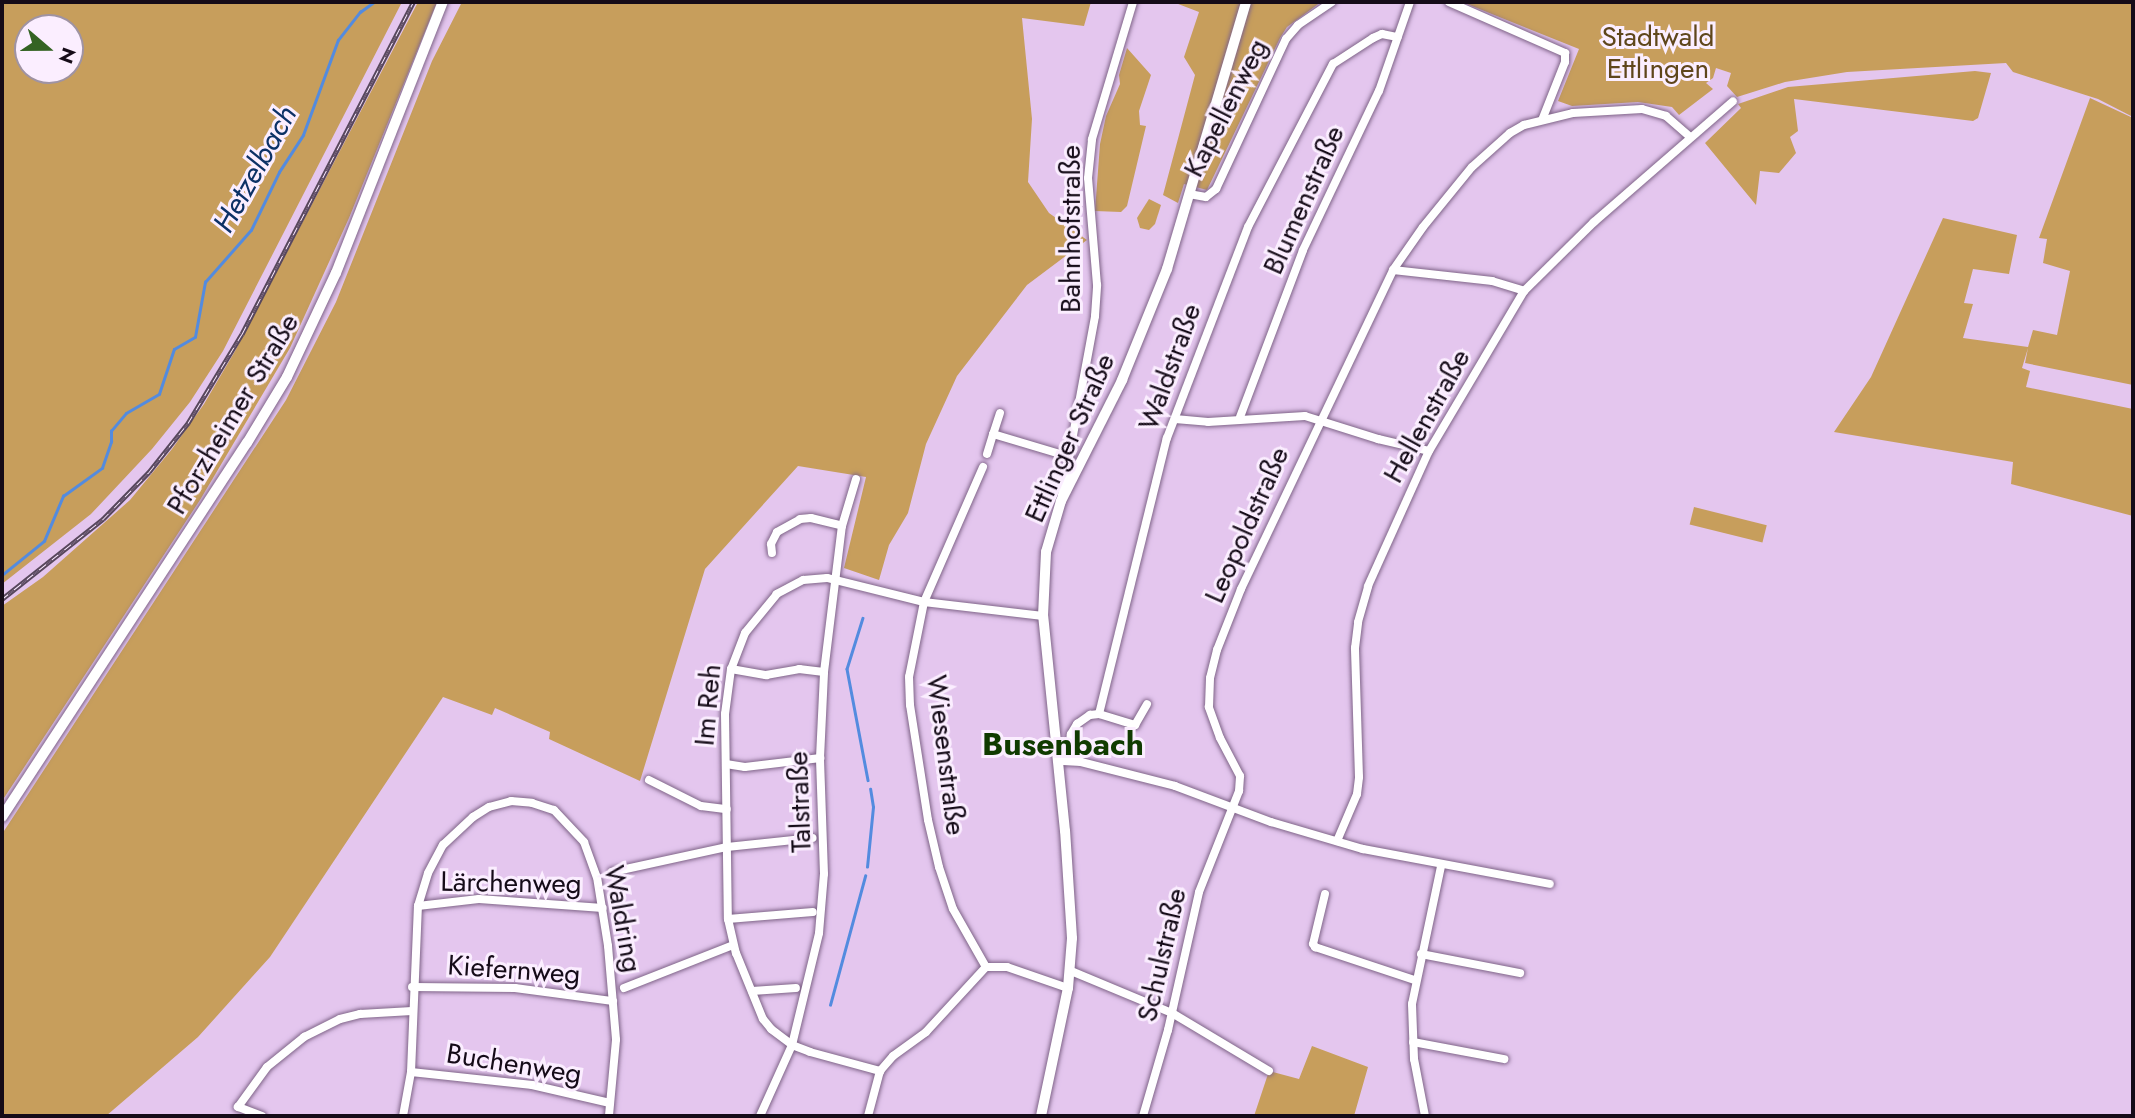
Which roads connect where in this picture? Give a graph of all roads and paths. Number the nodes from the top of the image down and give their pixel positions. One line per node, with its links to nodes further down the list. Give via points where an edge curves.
1 (443, 2): 40 (main road, Pforzheimer Straße, via 336,273 287,377)
2 (1133, 2): 21 (street, Bahnhofstraße, via 1092,139 1088,186 1097,285 1090,355)
3 (1246, 2): 11 (main road, Ettlinger Straße)
4 (1332, 2): 11 (street, Kapellenweg, via 1304,20 1286,39 1216,189 1206,197)
5 (1410, 2): 7 (street, Blumenstraße)
6 (1449, 2): 9 (street, via 1565,53)
7 (1398, 37): 15 (street, Blumenstraße, via 1379,91 1303,250); 16 (street, Waldstraße, via 1382,34 1333,64 1248,227)
8 (1733, 101): 10 (street, Hellenstraße)
9 (1542, 120): 10 (street, Leopoldstraße, via 1573,113 1642,109 1666,116); 12 (street, Leopoldstraße, via 1510,133 1472,167)
10 (1690, 137): 13 (street, Hellenstraße)
11 (1189, 194): 24 (main road, Ettlinger Straße, via 1146,326)
12 (1393, 271): 13 (street, via 1492,281); 17 (street, Leopoldstraße)
13 (1524, 291): 19 (street, Hellenstraße)
14 (1000, 413): 18 (street)
15 (1240, 417): 16 (street, via 1209,422); 17 (street)
16 (1175, 419): 33 (street, Waldstraße)
17 (1320, 420): 19 (street); 38 (street, Leopoldstraße, via 1241,589 1210,678 1213,722 1240,776)
18 (993, 434): 20 (street); 21 (street)
19 (1429, 451): 42 (street, Hellenstraße, via 1368,586 1358,622 1359,777 1357,794)
20 (987, 454)
21 (1067, 456): 24 (street, Bahnhofstraße)
22 (983, 467): 28 (street, Wiesenstraße)
23 (856, 479): 25 (street, Talstraße)
24 (1061, 501): 29 (main road, Ettlinger Straße, via 1046,552)
25 (842, 526): 26 (street, via 800,519 778,532); 27 (street, Talstraße)
26 (772, 553)
27 (835, 580): 28 (street, Im Reh); 30 (street, Im Reh, via 803,579 777,594 745,634); 31 (street, Talstraße)
28 (924, 602): 29 (street, Im Reh); 54 (street, Wiesenstraße, via 909,677 928,820 953,909)
29 (1043, 616): 35 (main road, Ettlinger Straße)
30 (731, 669): 31 (street, via 766,675); 36 (street, Im Reh)
31 (824, 672): 34 (street, Talstraße)
32 (1147, 704): 33 (street, via 1135,725)
33 (1099, 714): 35 (street, via 1077,724)
34 (820, 758): 36 (street, via 745,767); 67 (street, Talstraße, via 822,911)
35 (1062, 762): 38 (street, via 1133,773); 55 (main road, Ettlinger Straße)
36 (726, 764): 39 (street, Im Reh)
37 (649, 780): 39 (street, via 701,806)
38 (1234, 807): 42 (street); 65 (street, Schulstraße, via 1199,892)
39 (727, 810): 43 (street, Im Reh)
40 (2, 817)
41 (813, 838): 43 (street)
42 (1337, 841): 44 (street)
43 (727, 846): 45 (street); 51 (street, Im Reh)
44 (1441, 866): 46 (street); 53 (street)
45 (612, 872)
46 (1550, 884)
47 (1325, 894): 57 (street, via 1315,947)
48 (418, 906): 49 (street, Lärchenweg, via 479,900); 49 (street, Waldring, via 443,845 473,817 511,801 543,806 567,822 583,842); 58 (street, Waldring)
49 (603, 908): 63 (street, Waldring)
50 (813, 912): 51 (street)
51 (728, 919): 52 (street, Im Reh)
52 (733, 945): 59 (street); 62 (street, Im Reh)
53 (1421, 954): 56 (street); 57 (street)
54 (986, 967): 61 (street, via 1007,967); 69 (street, via 926,1032)
55 (1071, 971): 61 (main road, Ettlinger Straße); 65 (street)
56 (1520, 973)
57 (1414, 980): 66 (street)
58 (412, 987): 63 (street, Kiefernweg, via 514,988); 64 (street, Waldring)
59 (624, 988)
60 (796, 988): 62 (street)
61 (1068, 988): 79 (main road, Ettlinger Straße)
62 (752, 991): 67 (street, Im Reh, via 771,1030)
63 (613, 1001): 72 (street, Waldring, via 616,1040)
64 (412, 1011): 71 (street, Waldring); 73 (street, via 360,1014 304,1037 267,1067)
65 (1172, 1013): 70 (street); 80 (street, Schulstraße)
66 (1413, 1042): 68 (street); 81 (street)
67 (792, 1045): 69 (street); 77 (street, Talstraße)
68 (1504, 1059)
69 (880, 1070): 78 (street)
70 (1269, 1070)
71 (411, 1072): 72 (street, Buchenweg, via 532,1085); 75 (street, Waldring)
72 (610, 1103): 76 (street, Waldring)
73 (237, 1112): 74 (street)
74 (262, 1116)
75 (403, 1116)
76 (609, 1116)
77 (760, 1116)
78 (868, 1116)
79 (1041, 1116)
80 (1143, 1116)
81 (1425, 1116)

